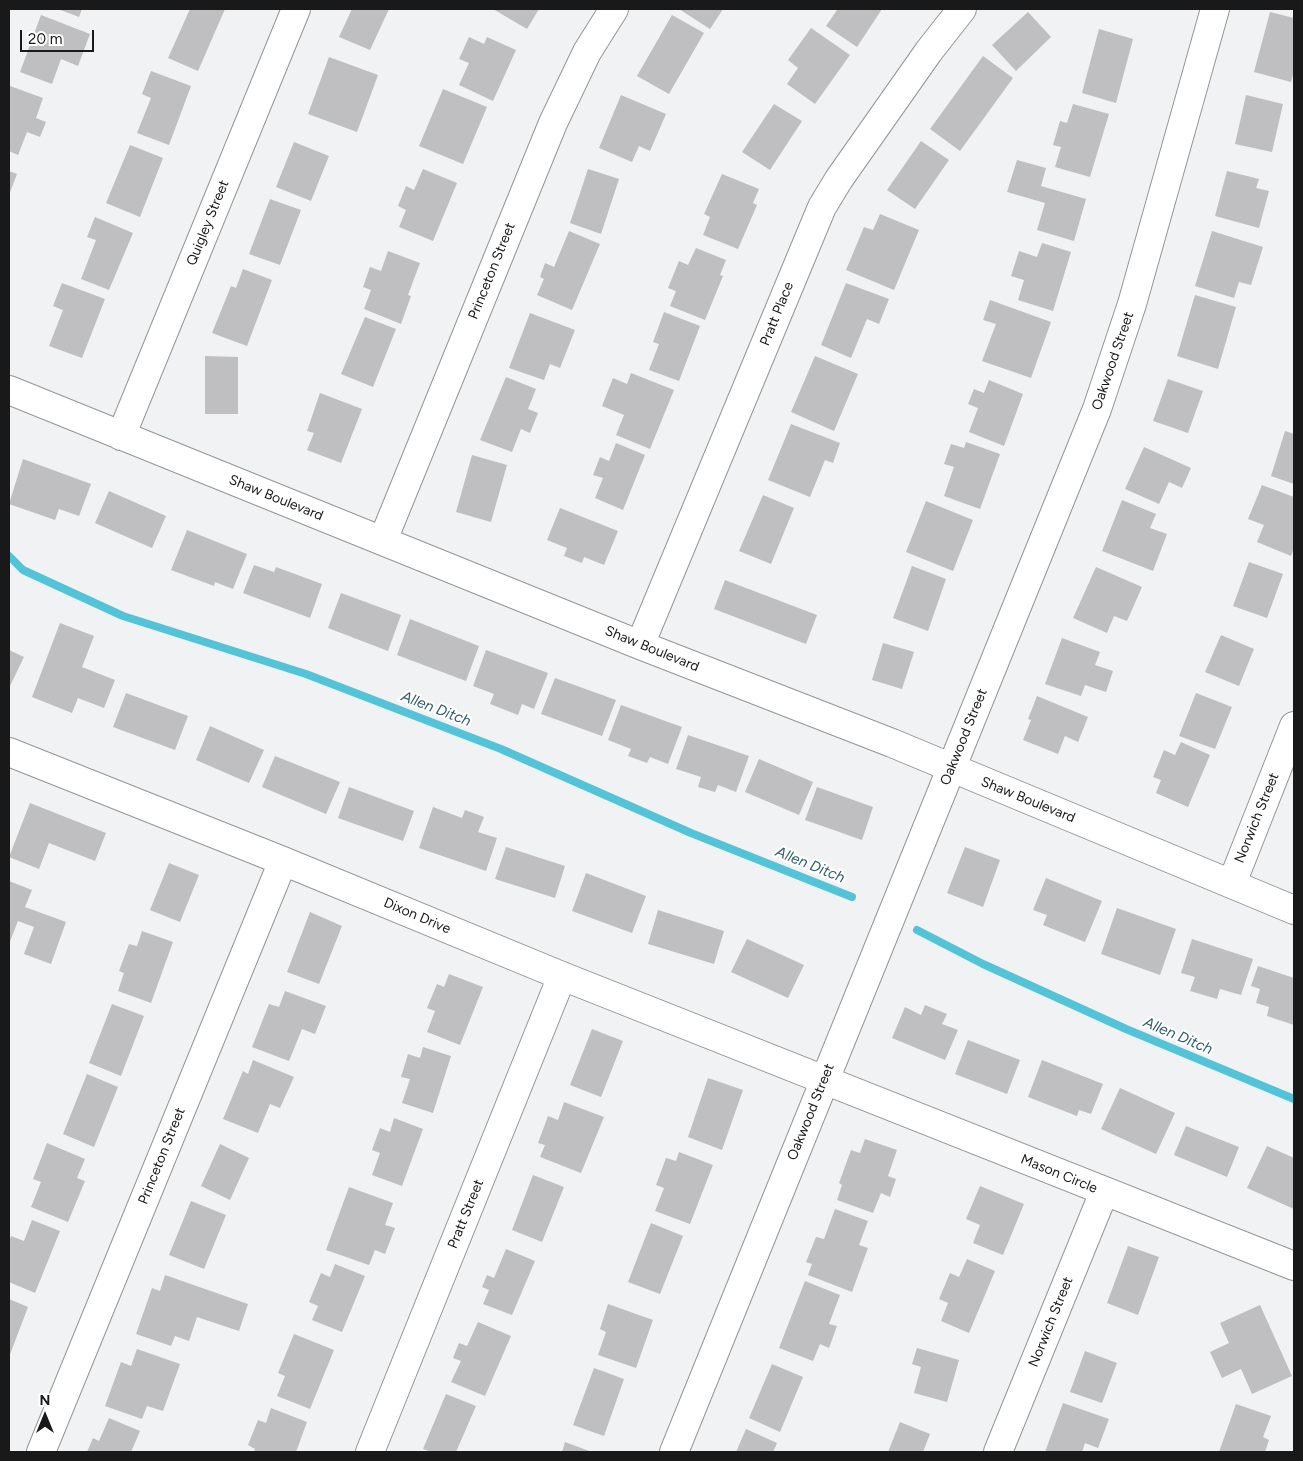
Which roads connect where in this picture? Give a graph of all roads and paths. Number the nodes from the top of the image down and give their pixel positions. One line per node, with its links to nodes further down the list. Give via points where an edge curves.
1 (296, 9): 6 (street, Quigley Street)
2 (614, 9): 7 (street, Princeton Street, via 587,52 552,123)
3 (962, 9): 8 (street, Pratt Place, via 923,59 822,207)
4 (1216, 9): 11 (street, Oakwood Street, via 1132,304 1097,409)
5 (9, 390): 6 (street, Shaw Boulevard)
6 (121, 436): 7 (street, Shaw Boulevard)
7 (383, 540): 8 (street, Shaw Boulevard)
8 (640, 645): 11 (street, Shaw Boulevard, via 892,743)
9 (1294, 726): 13 (street, Norwich Street)
10 (9, 752): 12 (street, Dixon Drive)
11 (951, 770): 13 (street, Shaw Boulevard); 16 (street, Oakwood Street)
12 (283, 861): 15 (street, Dixon Drive); 19 (street, Princeton Street)
13 (1232, 883): 14 (street, Shaw Boulevard)
14 (1294, 910)
15 (562, 976): 16 (street, Dixon Drive); 20 (street, Pratt Street)
16 (825, 1080): 17 (street, Mason Circle); 21 (street, Oakwood Street)
17 (1104, 1192): 18 (street, Mason Circle); 22 (street, Norwich Street)
18 (1294, 1266)
19 (41, 1452)
20 (370, 1452)
21 (674, 1452)
22 (998, 1452)

